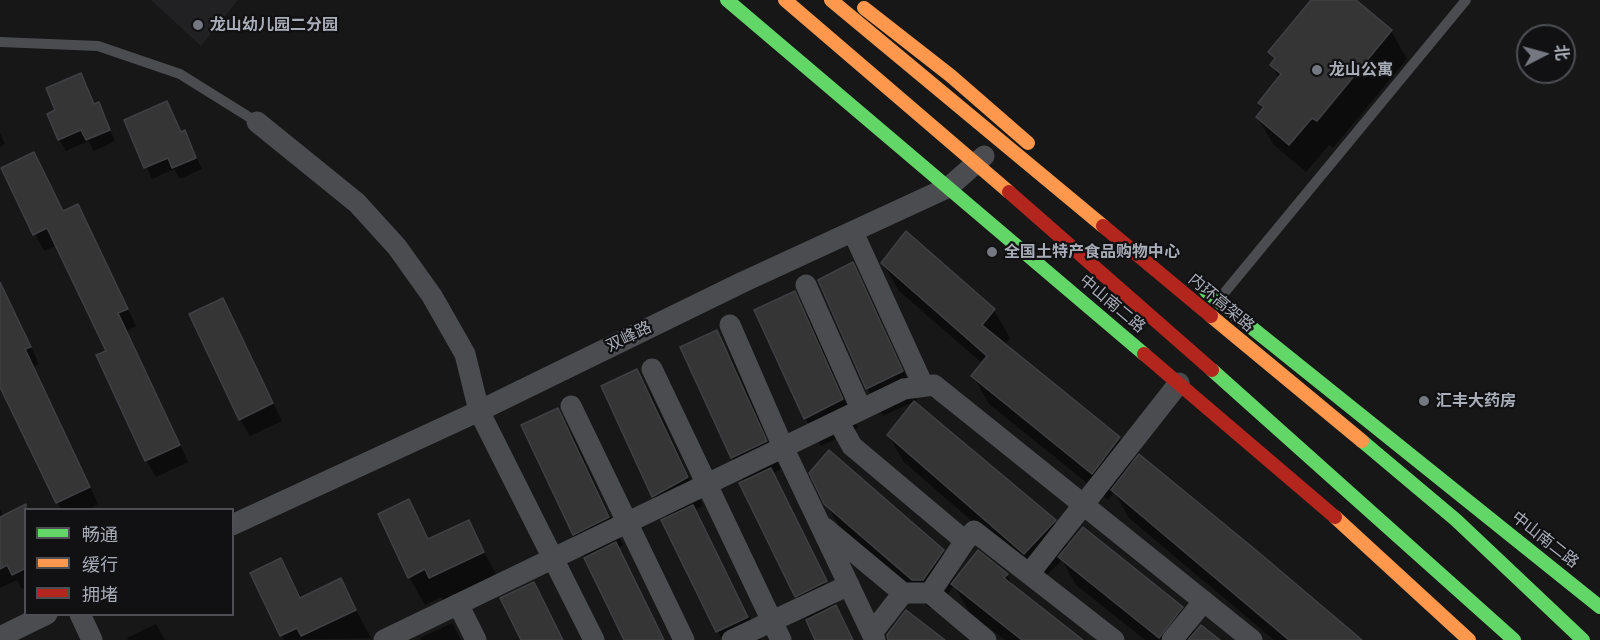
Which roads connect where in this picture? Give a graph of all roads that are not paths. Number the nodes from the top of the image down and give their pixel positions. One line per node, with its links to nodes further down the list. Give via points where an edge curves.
1 (727, 0): 10 (main road, 中山南二路)
2 (785, 0): 55 (main road, bridge, via 1117,285)
3 (831, 0): 56 (main road, 内环高架路, bridge, via 1456,520)
4 (854, 0): 8 (main road)
5 (1466, 0): 14 (lane)
6 (0, 42): 7 (lane, via 98,46 180,74)
7 (257, 122): 21 (street, via 357,203 397,247 432,296 465,354)
8 (1012, 130): 9 (main road); 10 (street, 双峰路)
9 (1039, 152)
10 (949, 187): 11 (street, 双峰路); 17 (main road, 中山南二路)
11 (853, 232): 18 (street); 21 (street, 双峰路)
12 (1191, 279): 14 (main road, 中山南二路)
13 (806, 285): 20 (street)
14 (1218, 301): 37 (main road, 中山南二路)
15 (730, 325): 23 (street)
16 (652, 369): 24 (street)
17 (1179, 383): 25 (street); 54 (main road, 中山南二路, via 1313,497)
18 (923, 385): 20 (street, via 904,389); 25 (street, via 934,385)
19 (571, 406): 26 (street)
20 (861, 410): 22 (street)
21 (479, 411): 27 (street, 双峰路); 30 (street)
22 (838, 421): 23 (street); 29 (street, via 852,446)
23 (783, 447): 24 (street); 28 (street)
24 (706, 485): 26 (street); 40 (street)
25 (1084, 505): 31 (street); 35 (street)
26 (627, 523): 30 (street); 47 (street)
27 (234, 524)
28 (820, 524): 32 (street); 33 (street)
29 (965, 541): 31 (street, via 974,531); 34 (street)
30 (554, 559): 36 (street); 46 (street)
31 (1029, 574): 51 (street)
32 (849, 585): 40 (street); 42 (street)
33 (903, 593): 34 (street); 42 (street)
34 (930, 593): 50 (street)
35 (1204, 601): 52 (street); 53 (street)
36 (459, 604): 44 (street); 45 (street)
37 (1600, 607)
38 (45, 616): 41 (street)
39 (80, 616): 43 (street)
40 (772, 621): 48 (street); 49 (street)
41 (0, 637)
42 (874, 637)
43 (92, 640)
44 (384, 640)
45 (476, 640)
46 (594, 640)
47 (684, 640)
48 (732, 640)
49 (781, 640)
50 (986, 640)
51 (1114, 640)
52 (1172, 640)
53 (1252, 640)
54 (1469, 640)
55 (1514, 640)
56 (1582, 640)

